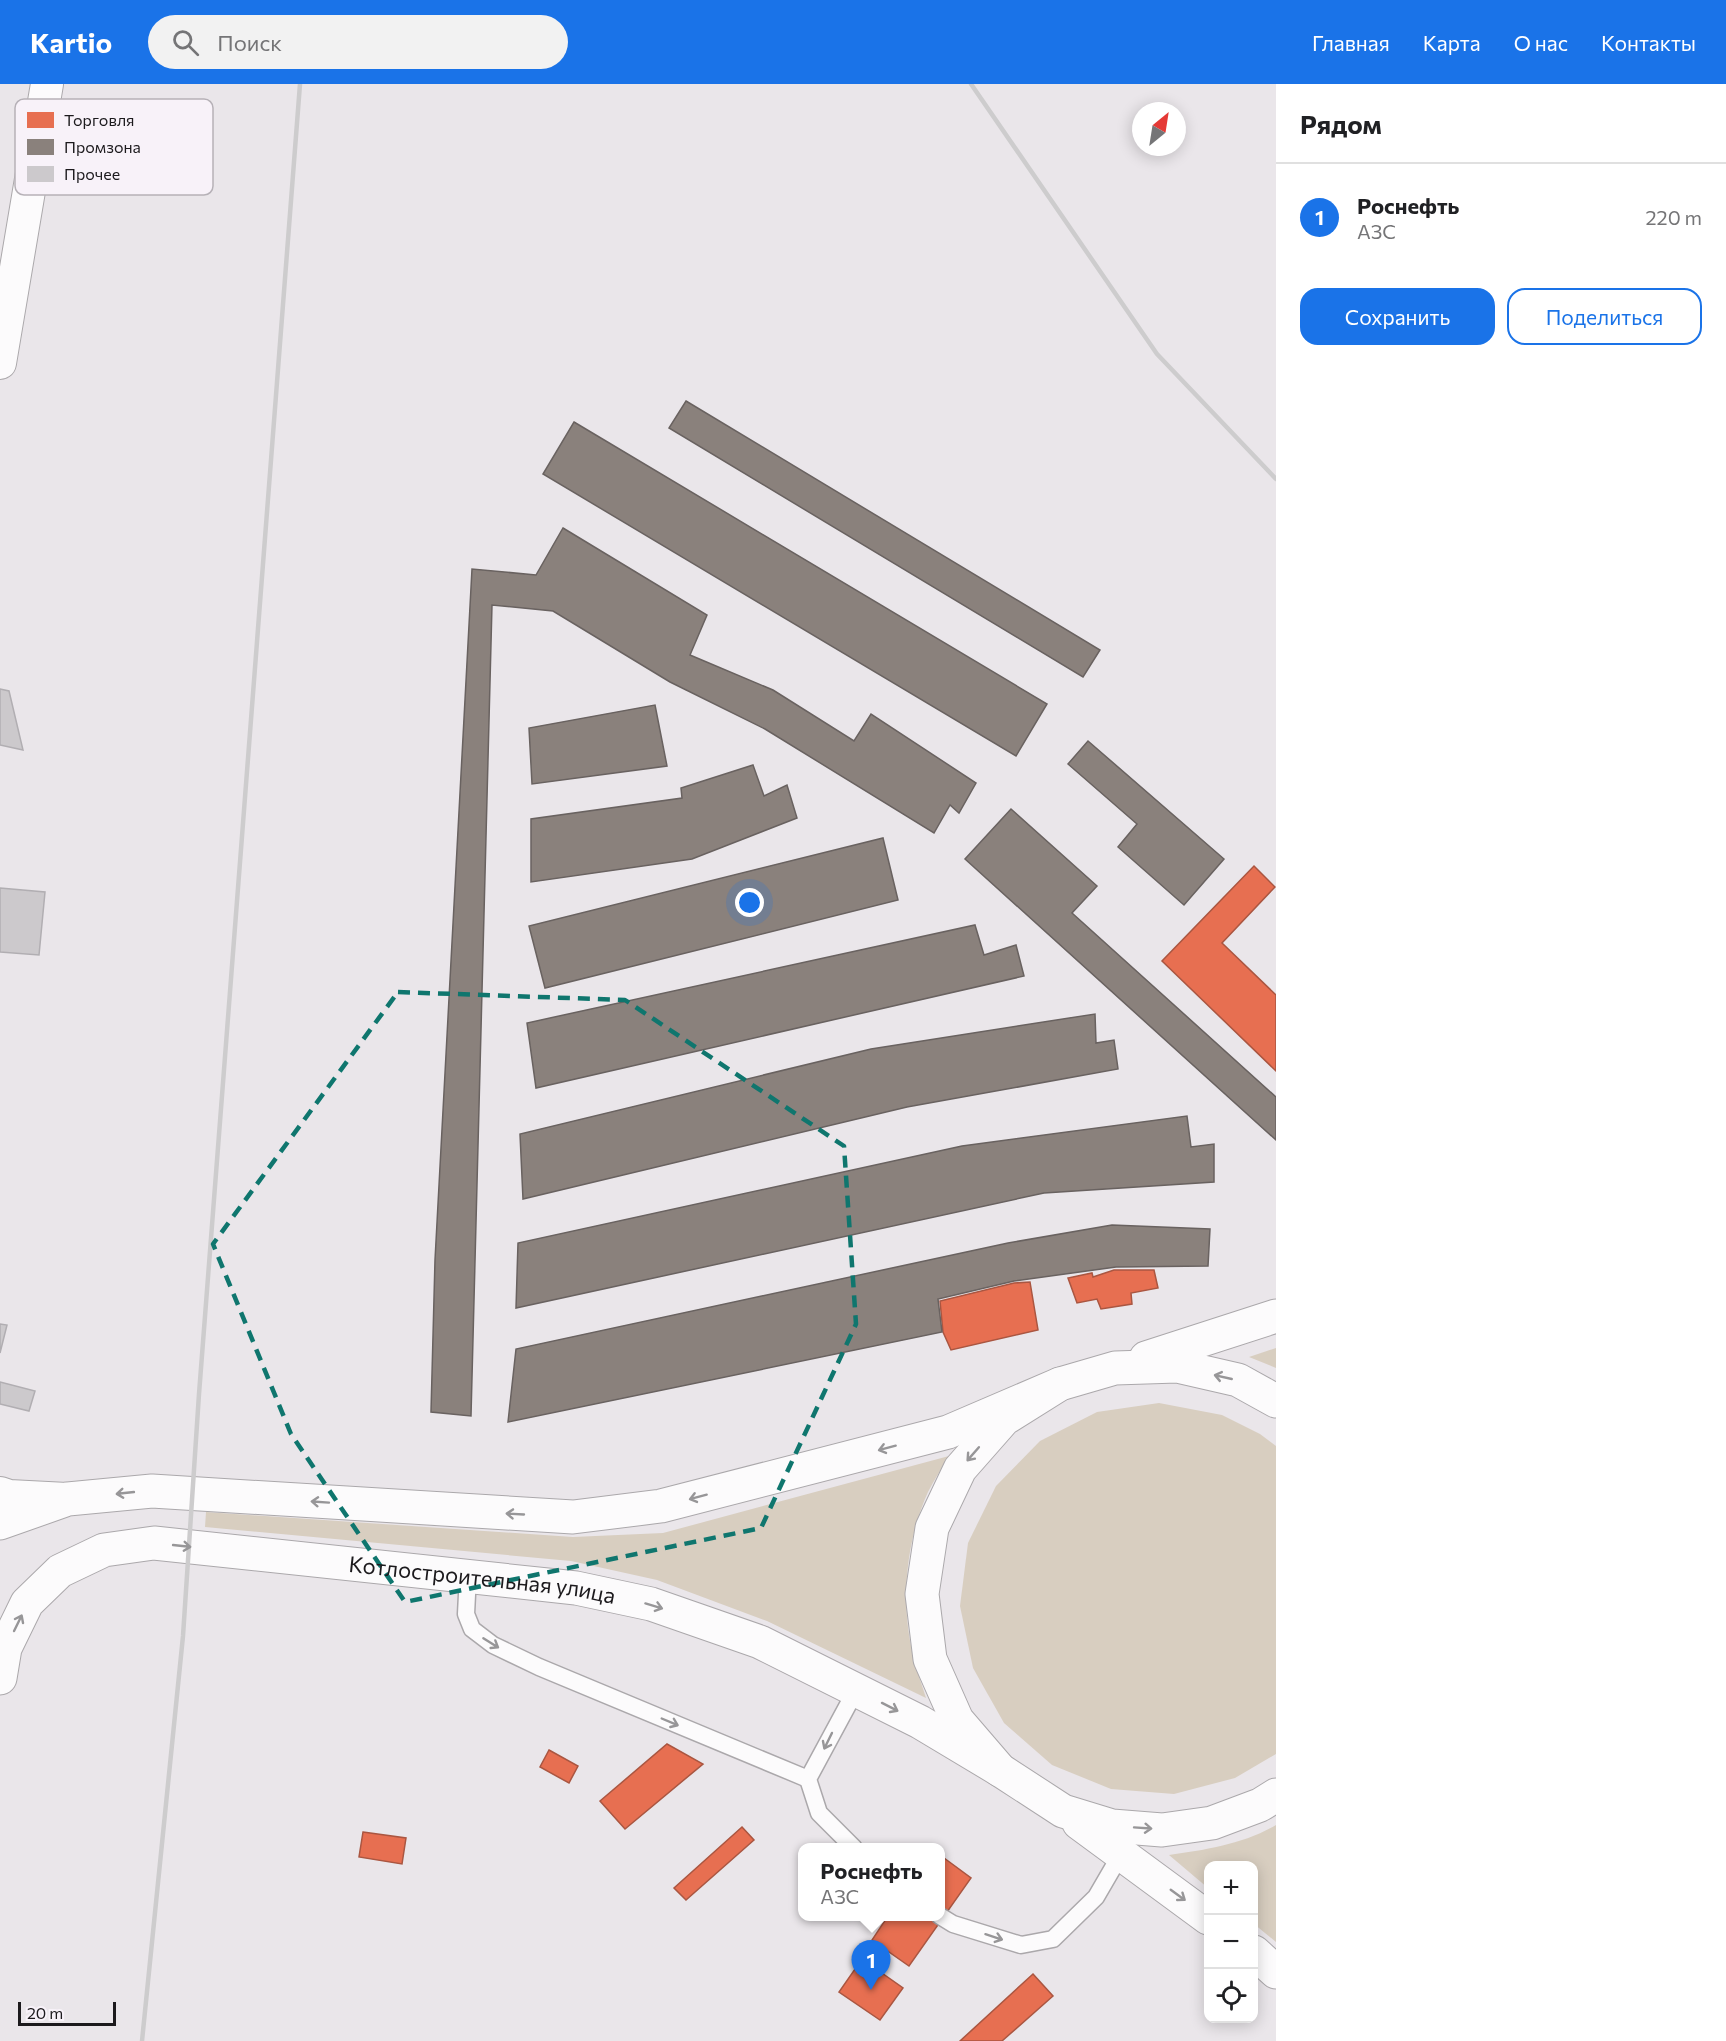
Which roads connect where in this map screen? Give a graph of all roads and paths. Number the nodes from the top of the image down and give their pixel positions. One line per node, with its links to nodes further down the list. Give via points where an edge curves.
1 (47, 84): 2 (street)
2 (44, 99)
3 (28, 195): 4 (street)
4 (0, 363)
5 (1276, 1316): 6 (main road)
6 (1115, 1368): 7 (main road); 8 (main road, one-way to 6, via 1238,1380 1177,1366)
7 (1060, 1384): 10 (main road, one-way to 10, via 948,1432 661,1506 584,1515 488,1513 152,1491); 15 (main road, one-way to 15, via 1004,1419 960,1469 932,1528 922,1594 930,1659 957,1720)
8 (1276, 1401)
9 (0, 1493): 10 (street)
10 (68, 1499): 11 (main road)
11 (0, 1523)
12 (468, 1575): 13 (main road, Котлостроительная улица, one-way to 12, via 5,1648 27,1603 60,1571 104,1550 154,1543); 14 (main road, Котлостроительная улица, one-way to 14, via 576,1588 651,1604 760,1642); 16 (lane, one-way to 16, via 466,1614 472,1629 493,1645)
13 (0, 1678)
14 (856, 1690): 15 (main road, Котлостроительная улица, one-way to 15, via 920,1722); 16 (lane, one-way to 16)
15 (1000, 1770): 18 (main road)
16 (808, 1779): 19 (lane, via 819,1813)
17 (1276, 1795): 18 (main road, one-way to 17, via 1112,1826 1162,1830 1212,1823)
18 (1063, 1811): 20 (main road)
19 (849, 1843)
20 (1122, 1854): 21 (main road, one-way to 21); 22 (lane, one-way to 20, via 1021,1945 1053,1939 1096,1897)
21 (1205, 1915)
22 (945, 1919)
23 (1258, 1956): 24 (main road)
24 (1276, 1972)

